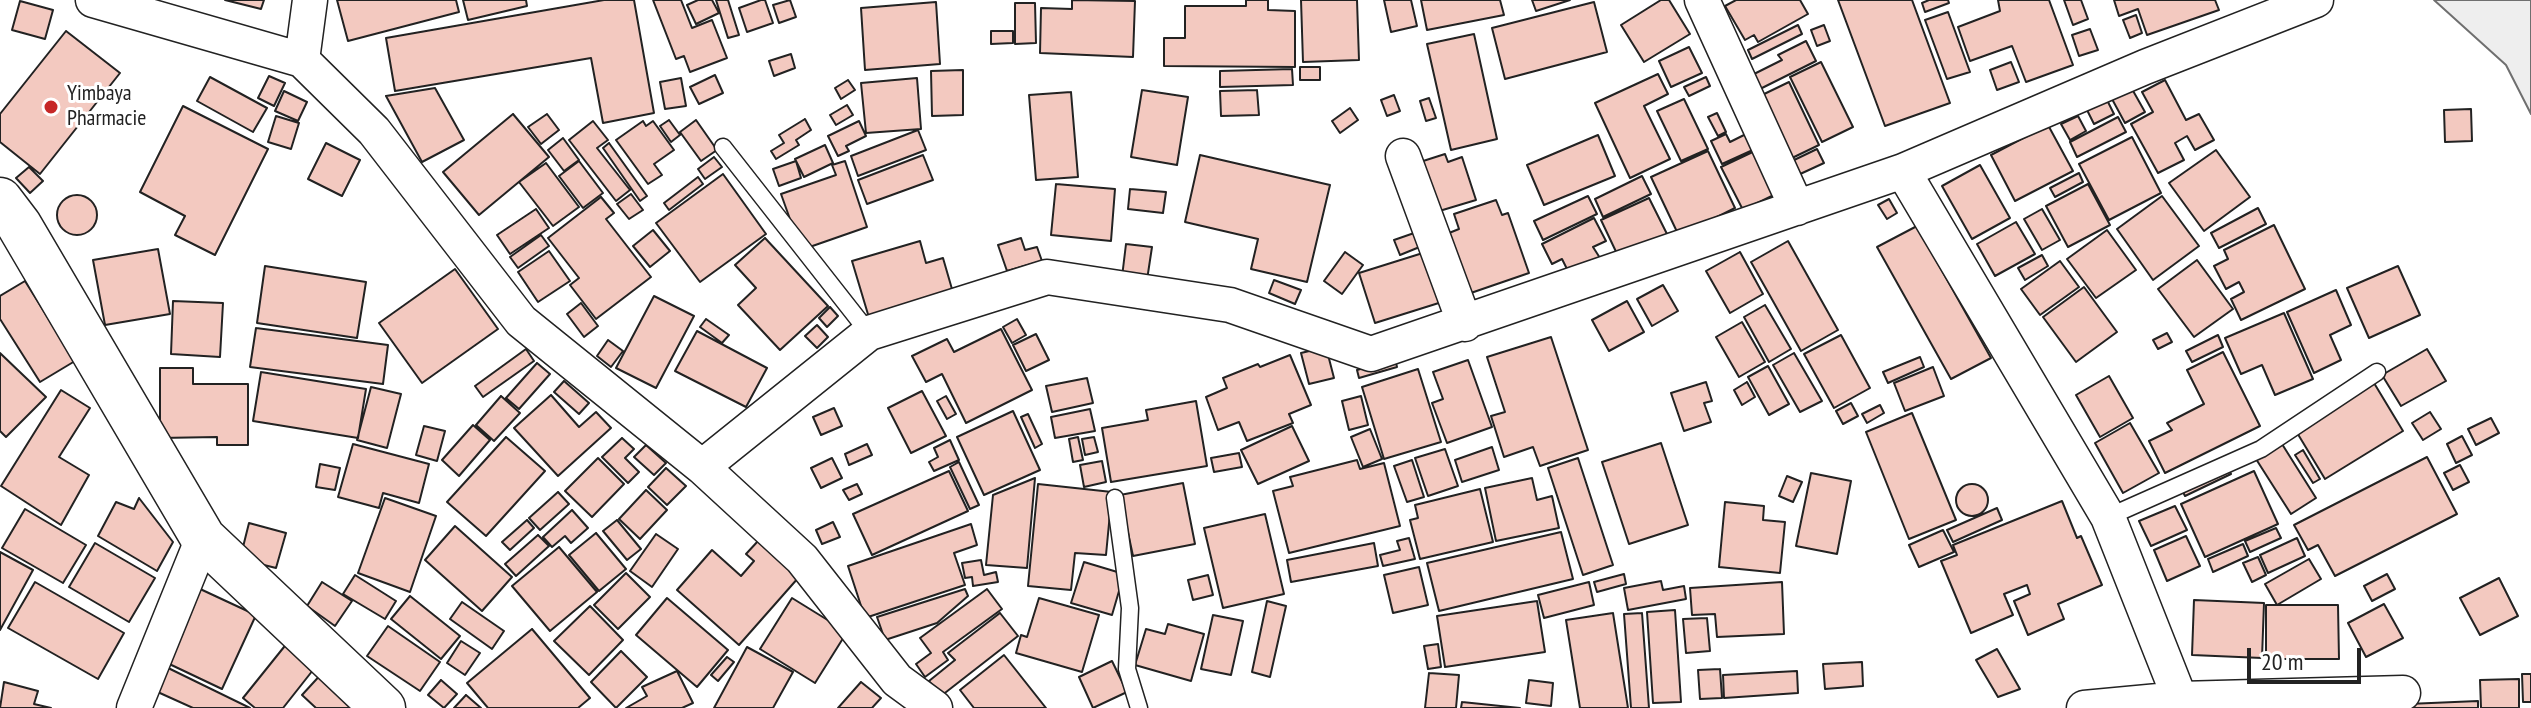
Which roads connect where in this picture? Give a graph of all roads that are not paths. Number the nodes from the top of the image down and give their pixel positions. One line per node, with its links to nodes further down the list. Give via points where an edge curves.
1 (93, 0): 5 (street)
2 (310, 0): 5 (street)
3 (1702, 0): 9 (street)
4 (2316, 0): 8 (street)
5 (302, 60): 14 (street, via 374,131 521,321)
6 (723, 147): 12 (lane)
7 (1403, 156): 11 (street)
8 (1903, 171): 9 (street); 16 (street)
9 (1797, 208): 11 (street)
10 (6, 223): 17 (street)
11 (1465, 324): 12 (street, via 1371,354 1230,305 1047,277)
12 (869, 333): 14 (street)
13 (2377, 372): 16 (lane, via 2261,449)
14 (702, 467): 22 (street, via 802,559 897,680)
15 (1115, 498): 23 (lane, via 1130,608 1127,669)
16 (2108, 517): 19 (street)
17 (203, 538): 20 (street); 21 (street)
18 (2403, 693): 19 (street)
19 (2180, 699): 24 (street)
20 (134, 708)
21 (383, 708)
22 (935, 708)
23 (1139, 708)
24 (2084, 708)

